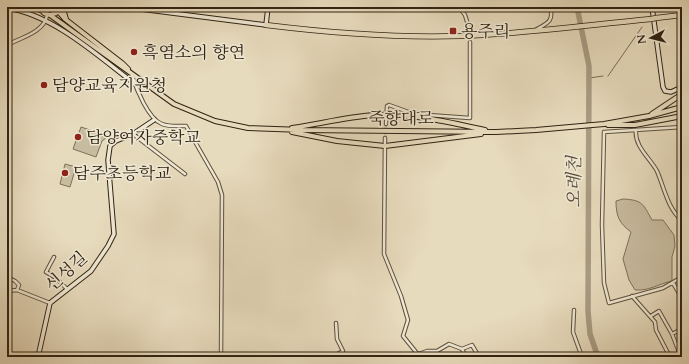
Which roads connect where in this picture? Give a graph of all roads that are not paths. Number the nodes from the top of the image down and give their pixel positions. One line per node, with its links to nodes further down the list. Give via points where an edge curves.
1 (35, 7): 9 (main road)
2 (66, 7): 14 (main road, via 64,16)
3 (125, 7): 15 (street)
4 (268, 7): 15 (street)
5 (458, 7): 17 (street, via 465,15)
6 (550, 7): 16 (street, via 551,22)
7 (652, 7): 22 (street, via 664,89 670,92)
8 (7, 8): 13 (street, via 28,13)
9 (42, 9): 11 (main road, 죽향대로)
10 (59, 9): 11 (main road); 14 (main road, 죽향대로)
11 (48, 15): 13 (street); 20 (main road, 죽향대로)
12 (682, 15): 16 (highway, bridge)
13 (45, 21): 19 (street, via 36,30); 21 (street, via 79,41)
14 (70, 23): 20 (main road, 죽향대로, via 122,63)
15 (266, 25): 16 (highway, via 379,36 460,36)
16 (535, 30)
17 (470, 31)
18 (470, 42): 25 (street, via 470,118 414,114 392,106 387,106)
19 (7, 45)
20 (132, 74): 21 (street); 32 (main road, 죽향대로, via 174,104 200,116 232,125)
21 (135, 84): 28 (street)
22 (682, 87)
23 (682, 94): 26 (main road)
24 (682, 107): 26 (main road, 죽향대로)
25 (387, 115): 29 (street); 32 (main road, via 372,115); 34 (main road)
26 (649, 116): 30 (main road, 죽향대로)
27 (682, 116): 30 (main road, via 635,125)
28 (154, 120): 35 (street, 신성길); 58 (street, via 170,126 186,126 218,182 222,195)
29 (386, 124)
30 (604, 124): 34 (main road, 죽향대로)
31 (682, 127): 33 (street)
32 (282, 130): 34 (main road, 죽향대로); 37 (main road, via 337,141)
33 (636, 130): 39 (street, via 637,143 656,171 669,198 671,210); 47 (street, via 604,132 603,148 604,283 609,303)
34 (496, 132): 37 (main road)
35 (133, 134): 38 (street); 44 (street, 신성길, via 110,146 109,174 114,230 112,240 91,271)
36 (385, 138): 37 (street)
37 (385, 146): 56 (street, via 384,254 408,320 403,336)
38 (185, 174)
39 (682, 220)
40 (54, 257): 44 (street, via 46,272)
41 (7, 277): 45 (street, via 19,285)
42 (682, 277): 43 (street)
43 (672, 282): 47 (street, via 663,288); 48 (street)
44 (67, 288): 49 (street, 신성길)
45 (17, 290): 46 (street); 49 (street)
46 (7, 291)
47 (632, 296): 51 (street)
48 (682, 298)
49 (50, 303): 57 (street)
50 (574, 310): 62 (street, via 573,332)
51 (651, 316): 54 (street, via 658,311); 63 (street)
52 (336, 323): 59 (street, via 337,339 343,351)
53 (682, 329): 54 (street)
54 (672, 334): 64 (street)
55 (462, 349): 56 (street, via 449,344 437,351 427,351); 60 (street); 61 (street, via 472,345)
56 (419, 356)
57 (38, 357)
58 (221, 357)
59 (332, 357)
60 (462, 357)
61 (479, 357)
62 (582, 357)
63 (670, 357)
64 (681, 357)

